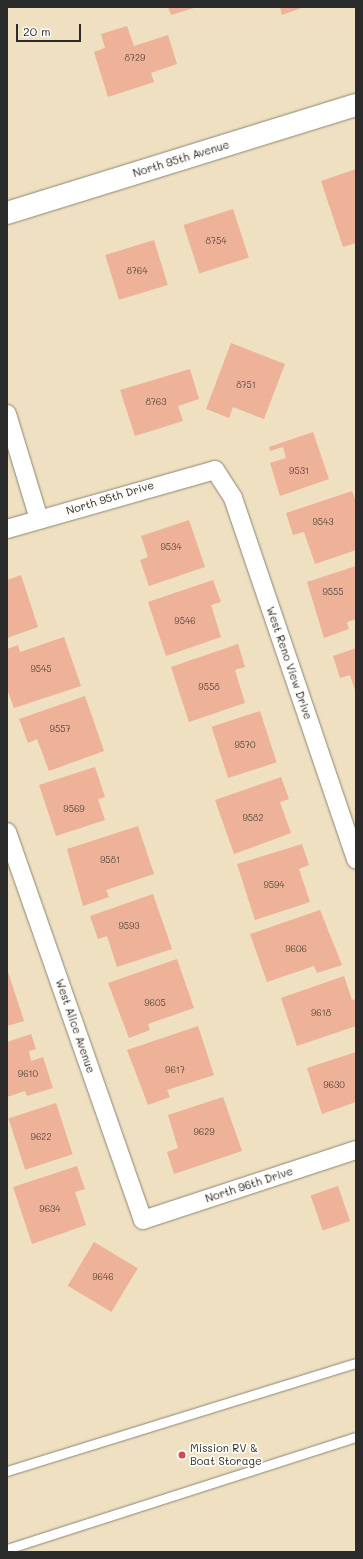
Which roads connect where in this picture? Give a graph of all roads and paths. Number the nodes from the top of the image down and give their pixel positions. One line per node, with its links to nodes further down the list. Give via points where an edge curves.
1 (356, 105): 2 (street, North 95th Avenue)
2 (7, 213)
3 (7, 414): 5 (street)
4 (214, 470): 5 (street, North 95th Drive); 8 (street, West Reno View Drive, via 233,498)
5 (39, 519): 6 (street, North 95th Drive)
6 (7, 529)
7 (7, 832): 10 (street, West Alice Avenue)
8 (356, 860)
9 (356, 1150): 10 (street, North 96th Drive)
10 (143, 1220)
11 (356, 1363): 13 (lane)
12 (356, 1437): 14 (lane)
13 (7, 1471)
14 (7, 1549)

